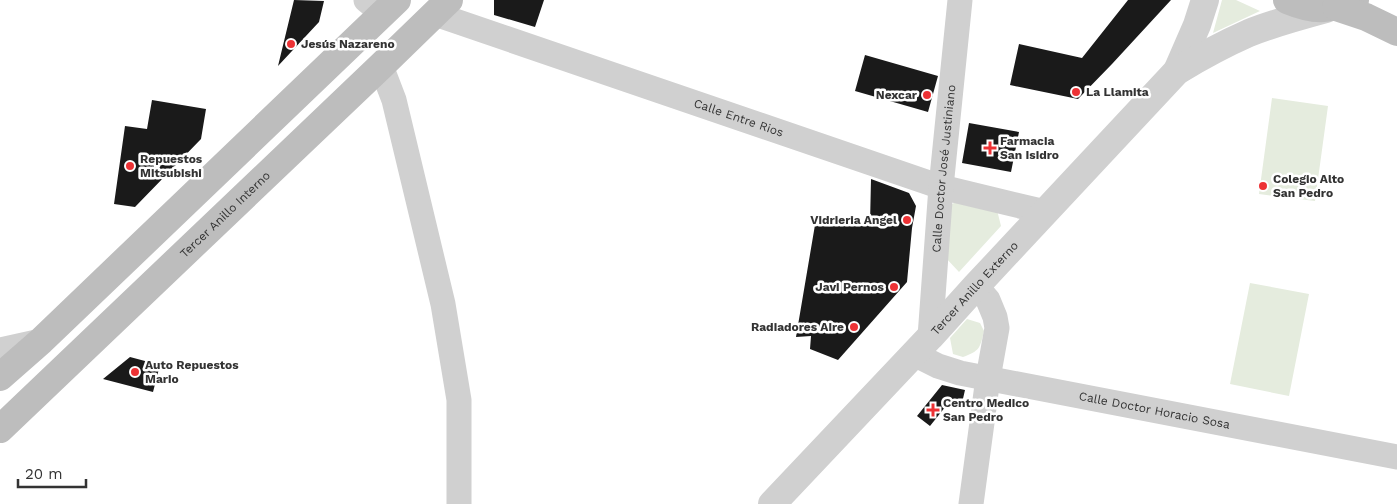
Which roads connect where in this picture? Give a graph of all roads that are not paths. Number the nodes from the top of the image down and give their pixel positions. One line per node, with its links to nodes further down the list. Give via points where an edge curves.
1 (960, 0): 11 (street, Calle Doctor José Justiniano)
2 (1205, 0): 9 (street, Tercer Anillo Externo)
3 (1287, 0): 5 (main road, via 1303,7)
4 (382, 5): 10 (main road)
5 (1339, 5): 7 (main road); 9 (street, Tercer Anillo Externo, via 1249,33)
6 (442, 7): 8 (main road, Tercer Anillo Interno); 11 (street, Calle Entre Rios)
7 (1397, 32)
8 (382, 66): 13 (main road, Tercer Anillo Interno); 24 (street, via 394,100 444,304 459,400)
9 (1177, 71): 12 (street, Tercer Anillo Externo)
10 (242, 150): 13 (main road, via 209,199 214,213); 14 (main road)
11 (941, 187): 12 (street, Calle Entre Rios); 18 (street, Calle Doctor José Justiniano)
12 (1045, 212): 15 (street, Tercer Anillo Externo)
13 (221, 219): 16 (main road, Tercer Anillo Interno)
14 (150, 237): 16 (main road, via 159,250 159,257); 17 (main road)
15 (976, 286): 18 (street, Tercer Anillo Externo); 21 (street, via 988,300 997,328)
16 (125, 309): 22 (main road, Tercer Anillo Interno)
17 (40, 341): 19 (street); 20 (main road)
18 (922, 346): 21 (street, Calle Doctor Horacio Sosa, via 945,368); 25 (street, Tercer Anillo Externo)
19 (0, 350)
20 (0, 377)
21 (988, 378): 23 (street, Calle Doctor Horacio Sosa); 26 (street)
22 (0, 429)
23 (1397, 457)
24 (459, 504)
25 (772, 504)
26 (971, 504)

